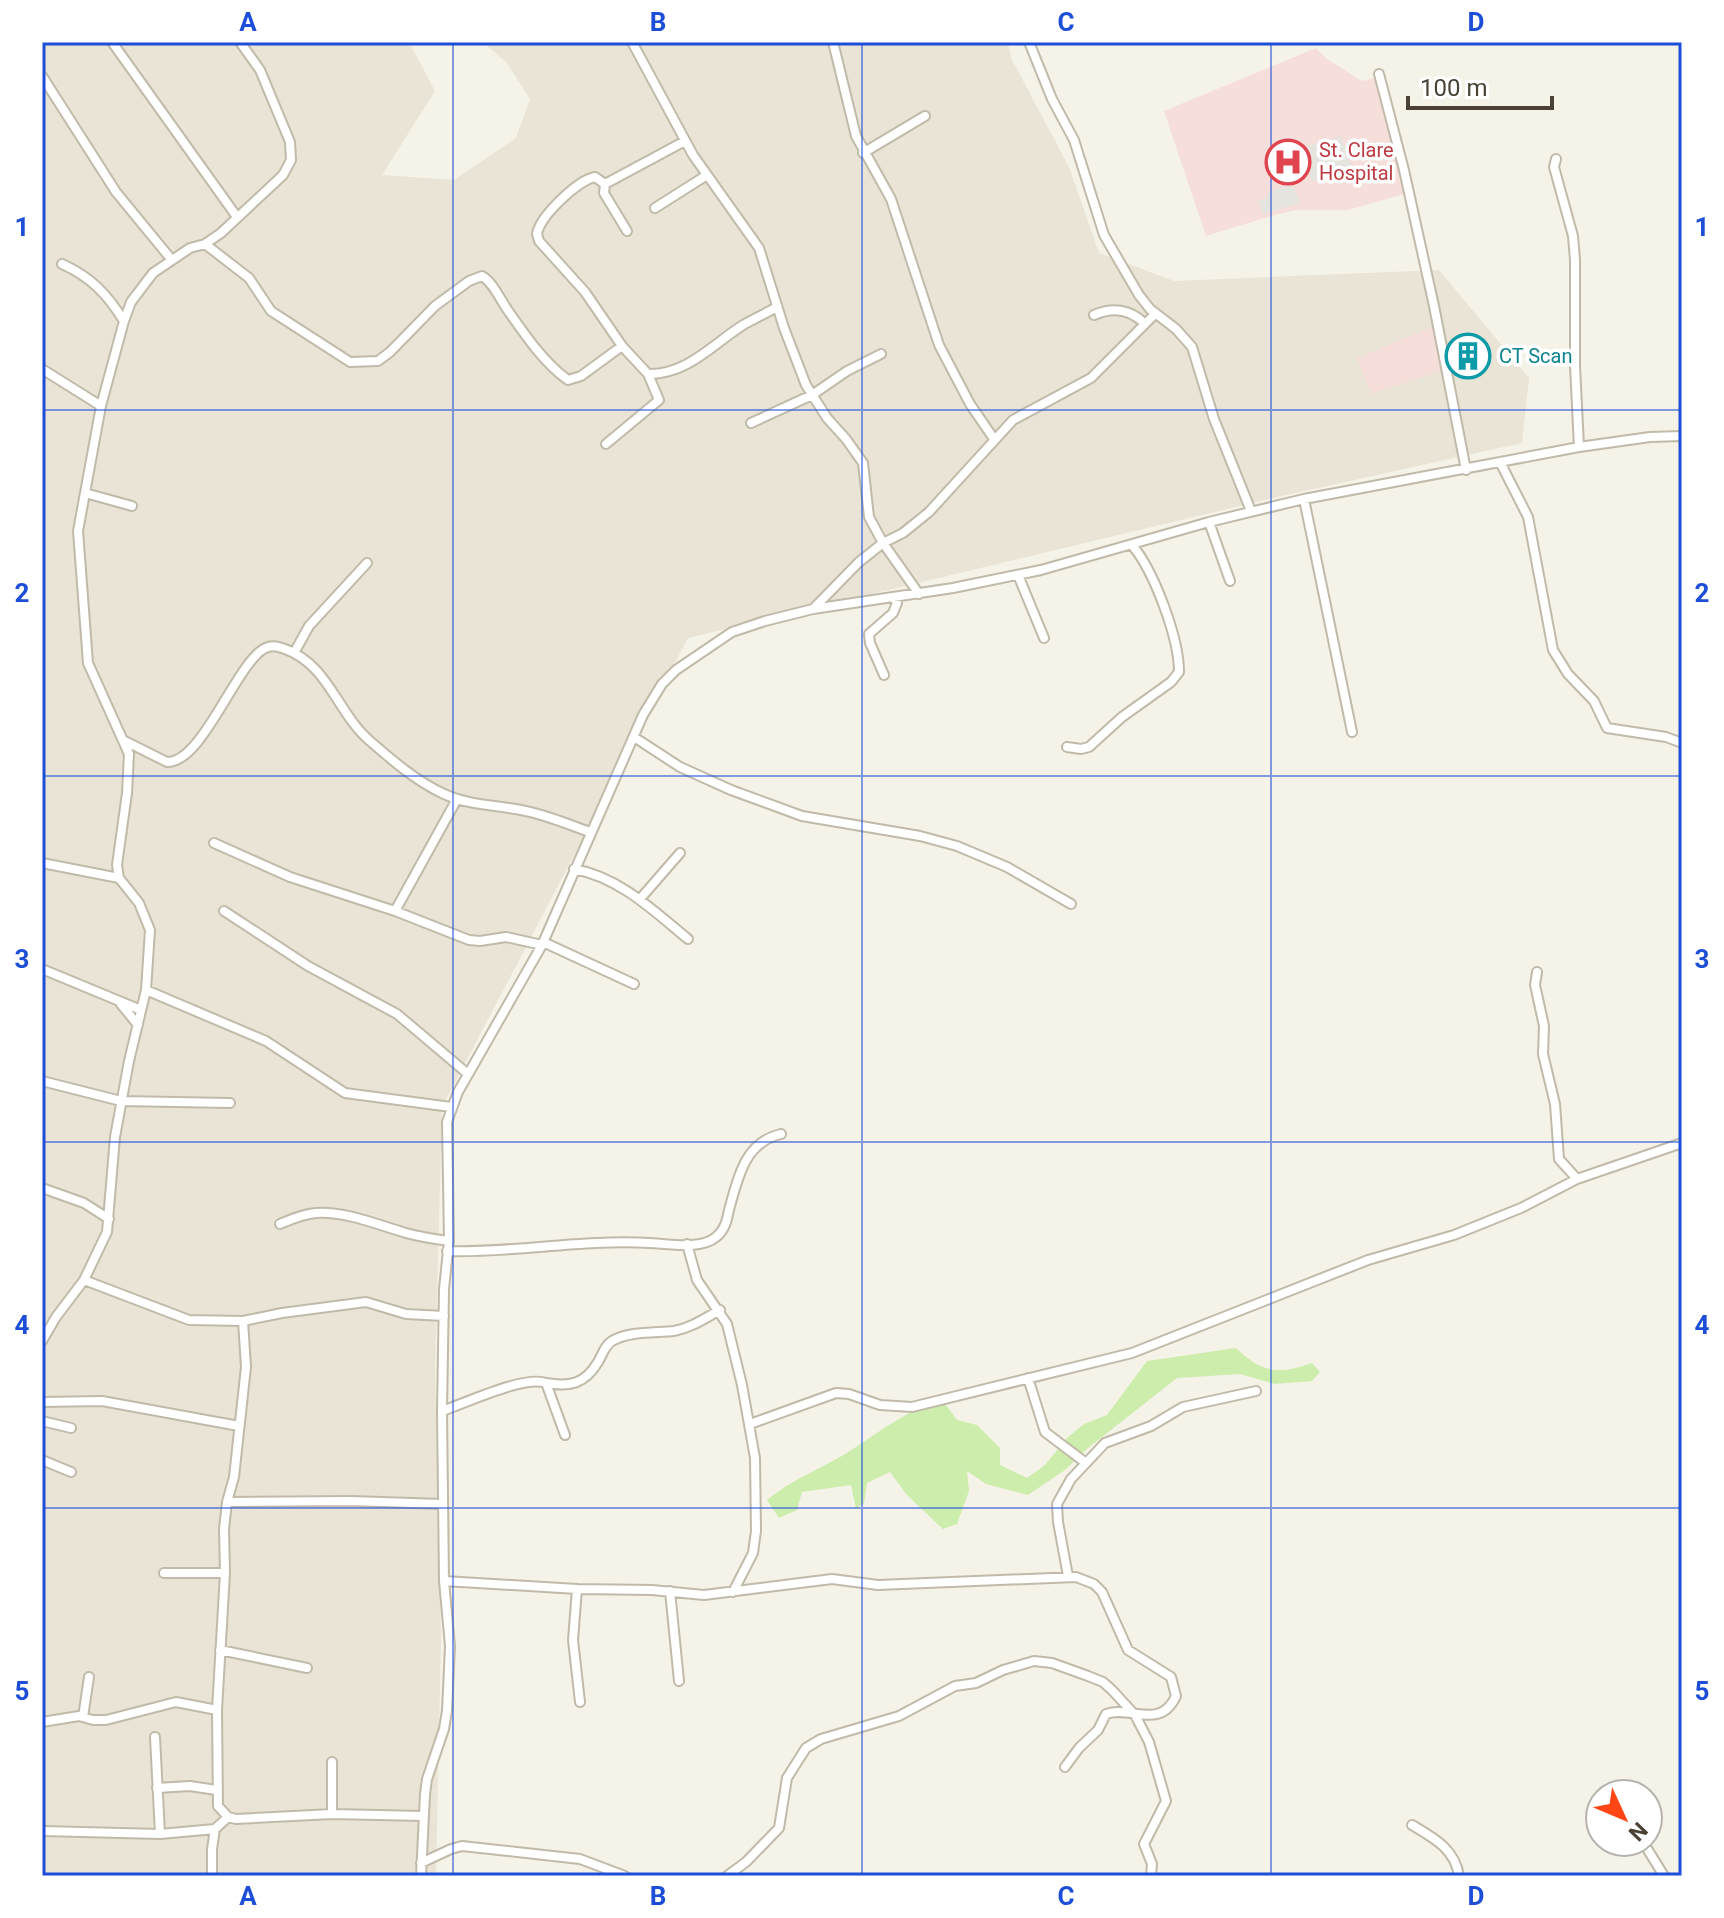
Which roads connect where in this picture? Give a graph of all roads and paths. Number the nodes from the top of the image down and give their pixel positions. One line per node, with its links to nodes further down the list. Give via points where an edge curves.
1 (112, 42): 15 (street)
2 (240, 42): 15 (street, via 260,70 290,142 291,160 283,175)
3 (633, 42): 9 (street)
4 (833, 42): 10 (street)
5 (1029, 42): 21 (street, via 1074,140 1104,235)
6 (1379, 74): 37 (street)
7 (42, 76): 18 (street, via 116,192)
8 (925, 116): 10 (street)
9 (685, 141): 12 (street); 13 (street)
10 (863, 153): 33 (street, via 891,199 939,345)
11 (1556, 159): 35 (street, via 1575,260)
12 (707, 175): 14 (street); 20 (street, via 759,248)
13 (605, 184): 16 (street, via 604,193); 25 (street, via 595,177 584,181 544,216 537,234)
14 (655, 208)
15 (237, 217): 17 (street)
16 (627, 231)
17 (205, 244): 18 (street); 25 (street, via 249,278 271,311 350,362 378,361 435,306 482,276 538,350 568,380)
18 (171, 259): 23 (street, via 142,286)
19 (62, 264): 23 (street, via 107,294)
20 (777, 307): 28 (street, via 695,361); 29 (street)
21 (1155, 314): 24 (street); 41 (street, via 1192,347)
22 (1094, 315): 24 (street, via 1123,311)
23 (124, 321): 30 (street)
24 (1144, 323): 33 (street, via 1091,378 1020,415)
25 (622, 346): 28 (street)
26 (881, 354): 29 (street)
27 (42, 369): 30 (street)
28 (648, 374): 34 (street, via 658,403)
29 (812, 395): 31 (street); 43 (street, via 863,463 869,517)
30 (101, 406): 38 (street)
31 (751, 423)
32 (1682, 436): 35 (street)
33 (994, 439): 43 (street, via 929,512)
34 (606, 444)
35 (1579, 447): 36 (street)
36 (1500, 462): 37 (street); 57 (street, via 1528,517 1559,663 1594,701 1607,728)
37 (1466, 470): 39 (street)
38 (85, 493): 40 (street); 56 (street, via 78,550 88,663)
39 (1304, 499): 41 (street); 54 (street)
40 (132, 506)
41 (1251, 511): 42 (street)
42 (1209, 522): 44 (street); 47 (street)
43 (883, 543): 48 (street); 50 (street)
44 (1132, 545): 46 (street); 58 (street, via 1154,581 1179,672 1089,747)
45 (367, 563): 52 (street, via 309,626)
46 (1018, 575): 48 (street); 51 (street)
47 (1230, 581)
48 (919, 594): 49 (street)
49 (894, 598): 50 (street); 53 (street, via 893,613 869,634)
50 (813, 609): 55 (street, via 732,632 676,670 652,699)
51 (1044, 638)
52 (294, 653): 56 (street, via 267,647 250,659 215,718 182,758 167,762); 59 (street, via 324,678 365,737 419,780)
53 (884, 675)
54 (1352, 732)
55 (634, 737): 60 (street); 67 (street, via 680,767 731,790 802,816 957,846)
56 (124, 740): 65 (street, via 130,766)
57 (1682, 743)
58 (1067, 747)
59 (457, 799): 60 (street, via 536,813); 69 (street)
60 (590, 832): 64 (street)
61 (214, 843): 69 (street, via 290,877)
62 (680, 853): 66 (street)
63 (42, 863): 65 (street)
64 (574, 869): 66 (street); 71 (street)
65 (119, 878): 75 (street, via 139,903 150,930)
66 (640, 899): 70 (street)
67 (1071, 904)
68 (224, 911): 79 (street, via 325,976 397,1014)
69 (395, 911): 71 (street, via 469,940 506,937)
70 (688, 939)
71 (542, 944): 74 (street); 79 (street)
72 (42, 969): 76 (street)
73 (1537, 972): 86 (street, via 1559,1159)
74 (634, 984)
75 (146, 990): 77 (street); 83 (street, via 266,1041 345,1093)
76 (117, 999): 77 (street); 78 (street)
77 (141, 1010): 78 (street)
78 (138, 1025): 81 (street)
79 (468, 1074): 83 (street)
80 (42, 1081): 81 (street)
81 (121, 1101): 82 (street); 88 (street)
82 (230, 1103)
83 (451, 1107): 90 (street)
84 (781, 1134): 91 (street, via 766,1138 749,1153 721,1233 711,1241)
85 (1682, 1143): 86 (street)
86 (1577, 1179): 98 (street, via 1454,1235 1368,1260 1132,1353)
87 (42, 1188): 88 (street, via 84,1203)
88 (109, 1219): 93 (street)
89 (280, 1224): 90 (street, via 332,1213)
90 (449, 1241): 92 (street)
91 (687, 1244): 92 (street, via 597,1242); 94 (street, via 697,1280)
92 (447, 1251): 95 (street)
93 (84, 1280): 96 (street, via 189,1320); 97 (street)
94 (720, 1310): 99 (street, via 674,1331 620,1337 607,1345 591,1372 575,1385); 104 (street)
95 (444, 1316): 96 (street, via 406,1314 366,1302); 102 (street)
96 (243, 1321): 105 (street, via 246,1367)
97 (42, 1341)
98 (1028, 1378): 104 (street, via 912,1407 836,1393); 109 (street, via 1045,1432)
99 (546, 1383): 102 (street, via 522,1382); 107 (street)
100 (1256, 1391): 109 (street, via 1183,1407 1105,1443)
101 (42, 1402): 105 (street, via 102,1401)
102 (442, 1411): 112 (street)
103 (42, 1421): 106 (street)
104 (750, 1424): 119 (street, via 756,1531 753,1553)
105 (239, 1426): 111 (street)
106 (71, 1428)
107 (565, 1435)
108 (42, 1460): 110 (street)
109 (1086, 1463): 115 (street, via 1057,1504)
110 (71, 1472)
111 (227, 1502): 112 (street); 114 (street)
112 (442, 1504): 116 (street)
113 (164, 1573): 114 (street)
114 (225, 1573): 120 (street)
115 (1068, 1576): 119 (street, via 878,1585 832,1579); 126 (street, via 1094,1584 1128,1650 1171,1677 1176,1696 1168,1708)
116 (444, 1581): 117 (street); 135 (street, via 450,1646 447,1711 427,1779)
117 (577, 1589): 118 (street); 124 (street, via 573,1640)
118 (670, 1591): 119 (street); 123 (street)
119 (733, 1592)
120 (220, 1650): 121 (street); 125 (street)
121 (307, 1668)
122 (89, 1677): 127 (street)
123 (679, 1681)
124 (580, 1702)
125 (217, 1710): 127 (street, via 176,1702 106,1720); 133 (street)
126 (1135, 1715): 131 (street, via 1106,1714); 146 (street, via 1103,1682 1052,1663 1034,1661 955,1686 899,1716 806,1748 787,1778 779,1828); 147 (street, via 1153,1753 1166,1801 1144,1844)
127 (83, 1717): 128 (street)
128 (42, 1722)
129 (155, 1737): 132 (street)
130 (332, 1762): 134 (street)
131 (1065, 1767)
132 (157, 1788): 133 (street); 140 (street)
133 (216, 1790): 136 (street, via 218,1806)
134 (332, 1814): 135 (street); 136 (street)
135 (423, 1816): 142 (street)
136 (228, 1817): 138 (street)
137 (1412, 1825): 148 (street, via 1449,1851)
138 (215, 1829): 140 (street); 143 (street)
139 (42, 1831): 140 (street)
140 (160, 1834)
141 (1653, 1858): 149 (street)
142 (421, 1863): 144 (street); 145 (street, via 462,1846 580,1859)
143 (212, 1876)
144 (421, 1876)
145 (625, 1876)
146 (727, 1876)
147 (1151, 1876)
148 (1459, 1876)
149 (1664, 1876)

